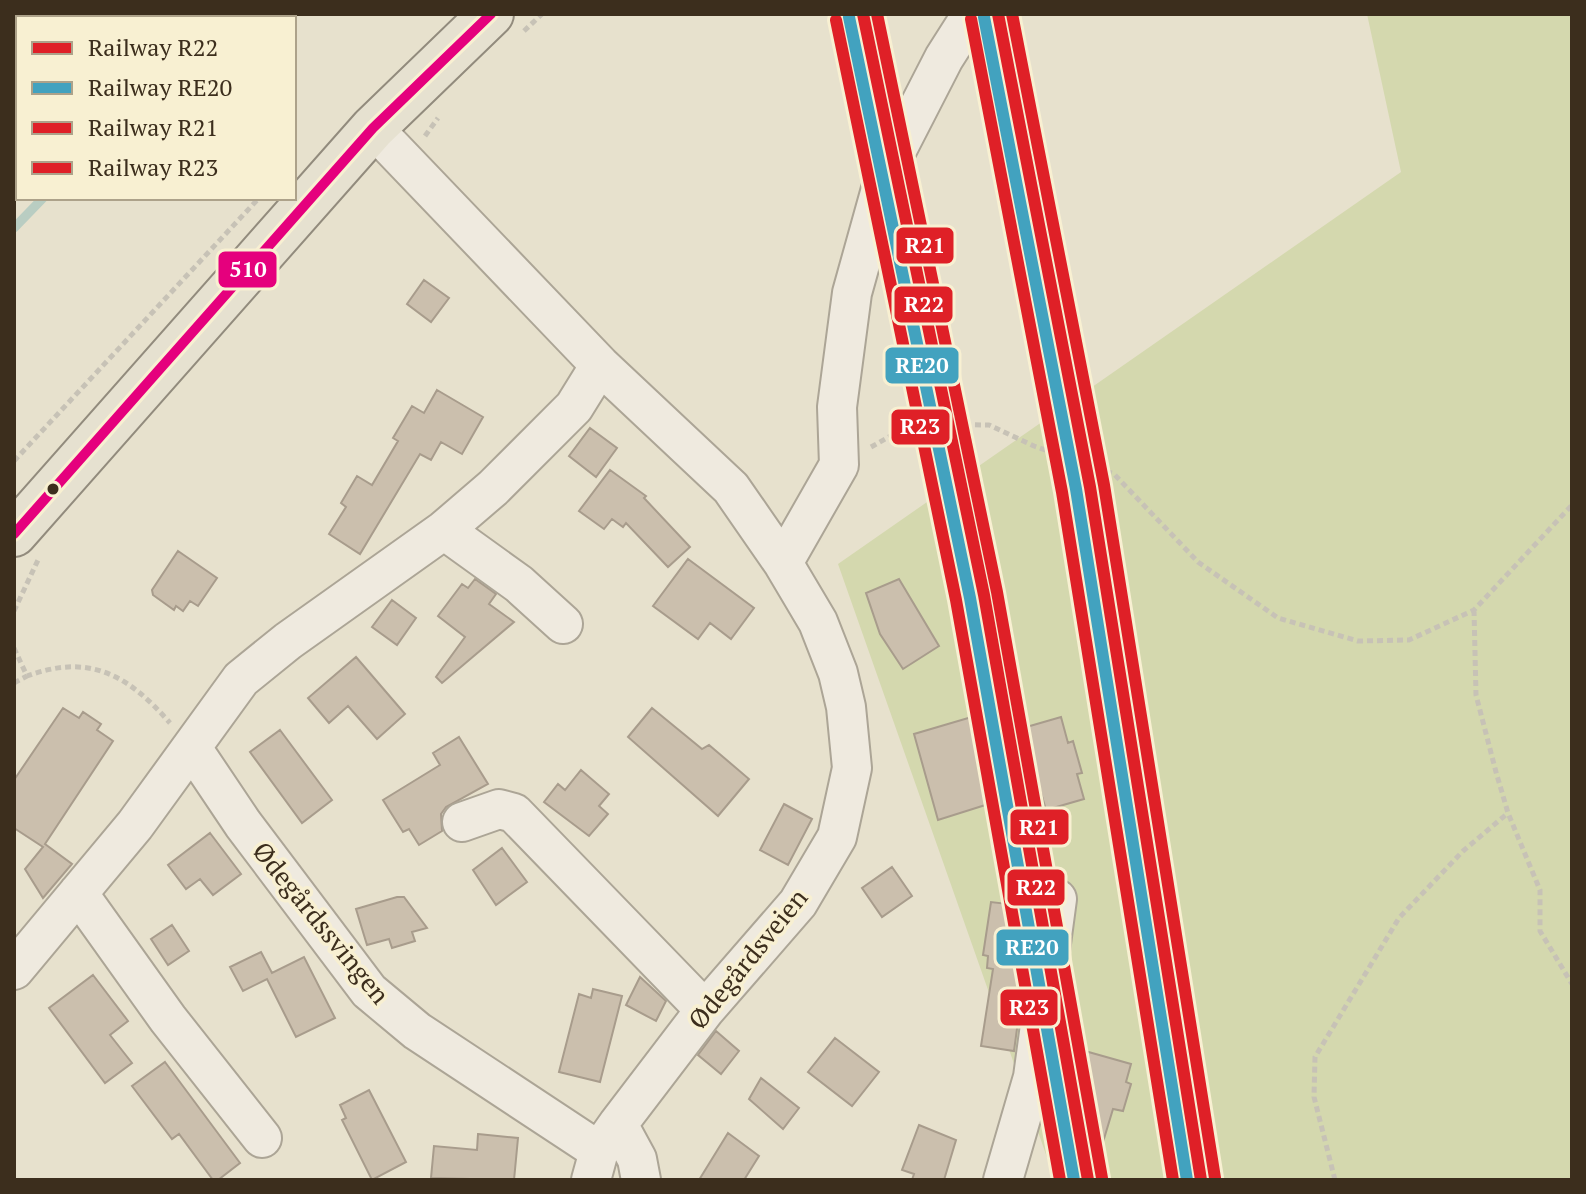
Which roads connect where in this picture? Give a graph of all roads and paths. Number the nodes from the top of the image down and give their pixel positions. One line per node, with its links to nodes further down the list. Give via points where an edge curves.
1 (491, 14): 3 (main road)
2 (972, 14): 7 (street, via 886,171 852,293 837,407)
3 (373, 128): 5 (street, Ødegårdsveien); 10 (main road)
4 (257, 200): 6 (path)
5 (600, 365): 9 (street, via 574,407 535,449); 11 (street, Ødegårdsveien, via 731,488)
6 (14, 461)
7 (839, 465): 11 (street); 12 (path, via 912,424 989,425 1114,474 1198,562 1278,618 1358,641 1409,640)
8 (1572, 505): 12 (path)
9 (444, 530): 13 (street, via 519,584); 17 (street, via 265,658 222,702)
10 (14, 534)
11 (783, 563): 24 (street, Ødegårdsveien, via 818,622 838,673 851,742 847,801 837,837 798,903)
12 (1474, 610): 18 (path, via 1476,695)
13 (563, 624)
14 (14, 648): 15 (path)
15 (27, 676): 16 (path); 17 (path, via 53,666 99,668 142,696)
16 (14, 683)
17 (192, 748): 20 (street); 26 (street, Ødegårdssvingen, via 369,991 417,1031)
18 (1508, 813): 23 (path, via 1540,890 1540,931); 29 (path, via 1399,918 1315,1057 1314,1097)
19 (462, 822): 24 (street, via 499,809 514,813)
20 (78, 893): 22 (street); 25 (street)
21 (1057, 899): 27 (street, via 1033,1077)
22 (14, 970)
23 (1572, 984)
24 (705, 1010): 26 (street, Ødegårdsveien)
25 (262, 1138)
26 (603, 1152): 28 (street, via 637,1159)
27 (1008, 1168)
28 (641, 1180)
29 (1335, 1180)

